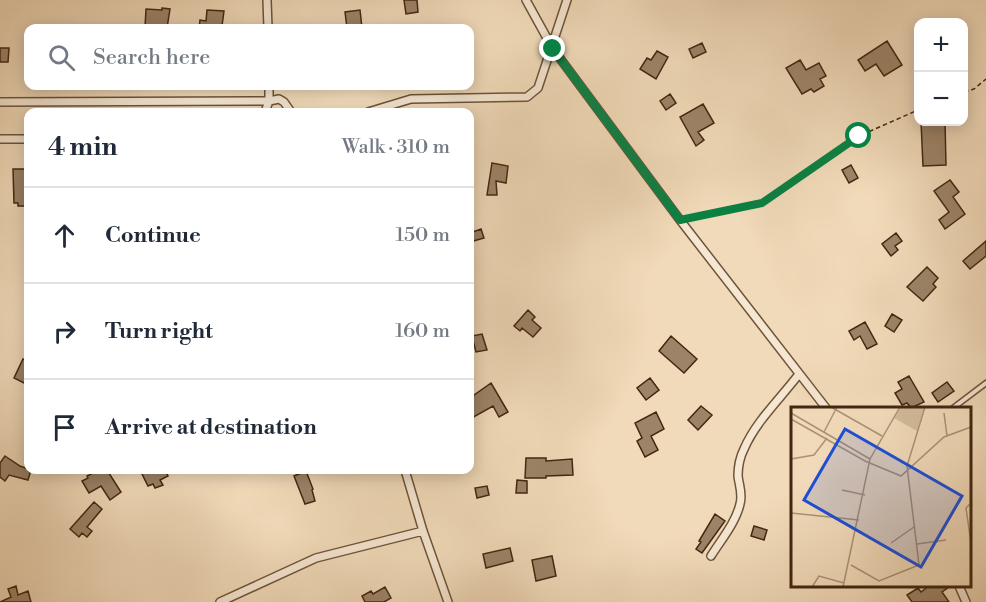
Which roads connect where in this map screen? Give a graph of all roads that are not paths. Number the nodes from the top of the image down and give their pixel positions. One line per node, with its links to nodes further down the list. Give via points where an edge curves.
1 (267, 0): 4 (street)
2 (526, 0): 5 (street)
3 (567, 0): 5 (street)
4 (268, 24)
5 (553, 49): 11 (street, via 538,88 527,98 411,99); 14 (street)
6 (269, 90): 7 (street)
7 (269, 101): 8 (street); 9 (street); 10 (street, via 279,99)
8 (0, 102)
9 (267, 108)
10 (288, 108)
11 (381, 108)
12 (0, 139): 13 (street)
13 (24, 139)
14 (799, 374): 16 (street); 20 (street, via 744,449 738,476 740,504)
15 (986, 383): 17 (lane)
16 (825, 407)
17 (954, 407)
18 (406, 474): 19 (street)
19 (423, 531): 22 (street, via 316,558); 23 (street)
20 (711, 556)
21 (960, 587): 24 (street)
22 (220, 602)
23 (448, 602)
24 (966, 602)

